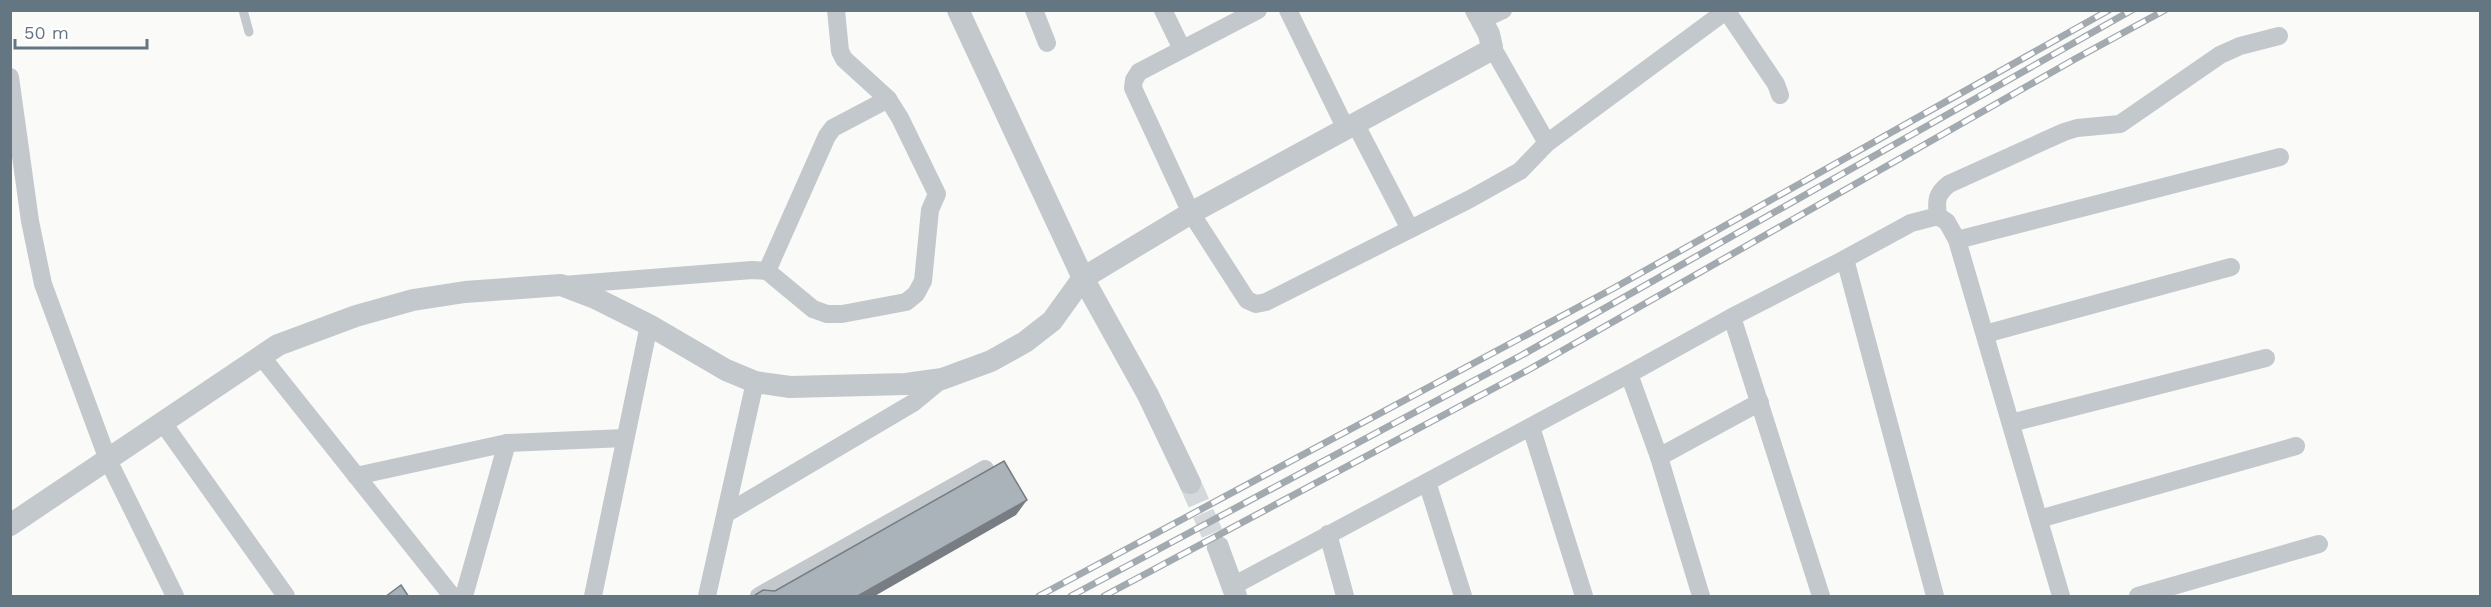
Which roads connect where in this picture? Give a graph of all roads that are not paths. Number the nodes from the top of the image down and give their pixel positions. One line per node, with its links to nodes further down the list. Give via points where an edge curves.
1 (243, 10): 11 (lane)
2 (836, 10): 18 (street, via 844,59)
3 (958, 10): 29 (street)
4 (1034, 10): 13 (street)
5 (1163, 10): 15 (street)
6 (1258, 10): 15 (street)
7 (1288, 10): 19 (street)
8 (1503, 10): 10 (street)
9 (1726, 11): 17 (street); 20 (street)
10 (1478, 15): 14 (street)
11 (249, 32)
12 (2279, 36): 23 (street, via 2220,55 2120,124 2064,132 1949,184 1939,192)
13 (1047, 43)
14 (1492, 47): 19 (street); 20 (street)
15 (1182, 49): 22 (street, via 1139,72 1133,88)
16 (10, 78): 47 (street, via 43,284)
17 (1780, 95)
18 (888, 99): 28 (street, via 833,128 827,136); 28 (street, via 937,194 930,210 923,281 916,294 906,302 827,314 813,309)
19 (1350, 125): 22 (street); 24 (street)
20 (1547, 143): 24 (street, via 1520,171)
21 (2280, 157): 25 (street)
22 (1191, 213): 24 (street, via 1247,300 1256,304); 29 (street)
23 (1938, 216): 25 (street, via 1947,222); 26 (street, via 1911,223)
24 (1410, 230)
25 (1957, 240): 33 (street)
26 (1845, 259): 31 (street); 71 (street)
27 (2231, 267): 33 (street)
28 (767, 271): 30 (street)
29 (1083, 278): 37 (street, via 1052,321 1025,342 992,361); 51 (street, via 1148,395)
30 (561, 285): 32 (street); 34 (street, via 413,300 356,316 278,345)
31 (1732, 317): 36 (street); 39 (street)
32 (649, 325): 38 (street, via 726,370); 43 (street)
33 (1985, 334): 41 (street)
34 (261, 356): 40 (street); 49 (street)
35 (2266, 358): 41 (street)
36 (1629, 374): 42 (street); 46 (street)
37 (942, 379): 38 (street, via 906,384 789,387); 52 (street, via 913,403)
38 (755, 382): 52 (street)
39 (1760, 402): 46 (street); 70 (street)
40 (163, 423): 47 (street); 60 (street)
41 (2011, 423): 53 (street)
42 (1531, 427): 50 (street); 68 (street)
43 (626, 438): 44 (street); 63 (street)
44 (507, 443): 49 (street); 62 (street)
45 (2296, 446): 53 (street)
46 (1659, 457): 69 (street)
47 (108, 459): 54 (street); 59 (street)
48 (985, 469): 65 (street)
49 (356, 476): 61 (street)
50 (1427, 482): 55 (street); 67 (street)
51 (1190, 483)
52 (727, 513): 64 (street)
53 (2039, 519): 72 (street)
54 (10, 525)
55 (1328, 534): 58 (street); 66 (street)
56 (2319, 544): 73 (street)
57 (1218, 547): 58 (street)
58 (1234, 592)
59 (175, 597)
60 (286, 597)
61 (452, 597)
62 (464, 597)
63 (593, 597)
64 (707, 597)
65 (759, 597)
66 (1345, 597)
67 (1463, 597)
68 (1584, 597)
69 (1701, 597)
70 (1821, 597)
71 (1935, 597)
72 (2061, 597)
73 (2138, 597)

